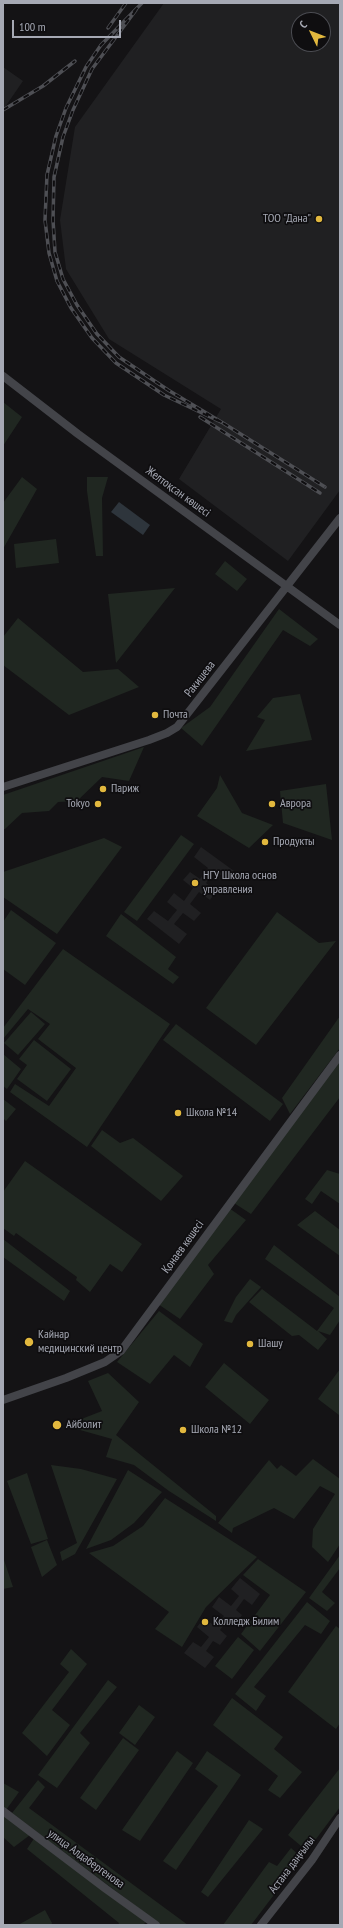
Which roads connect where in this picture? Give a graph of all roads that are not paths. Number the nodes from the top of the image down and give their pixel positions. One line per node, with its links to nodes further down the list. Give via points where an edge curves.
1 (3, 376): 3 (street, Желтоқсан көшесі, via 203,526)
2 (340, 518): 3 (street, Ракишева)
3 (288, 586): 4 (street, Желтоқсан көшесі); 5 (street, Ракишева, via 177,727 167,734)
4 (340, 625)
5 (3, 787)
6 (340, 1055): 7 (street, Қонаев көшесі, via 121,1351 105,1362)
7 (3, 1400)
8 (3, 1811): 10 (street, улица Алдабергенова)
9 (340, 1818): 11 (street, Астана даңғылы, via 312,1860)
10 (156, 1925)
11 (261, 1925)

